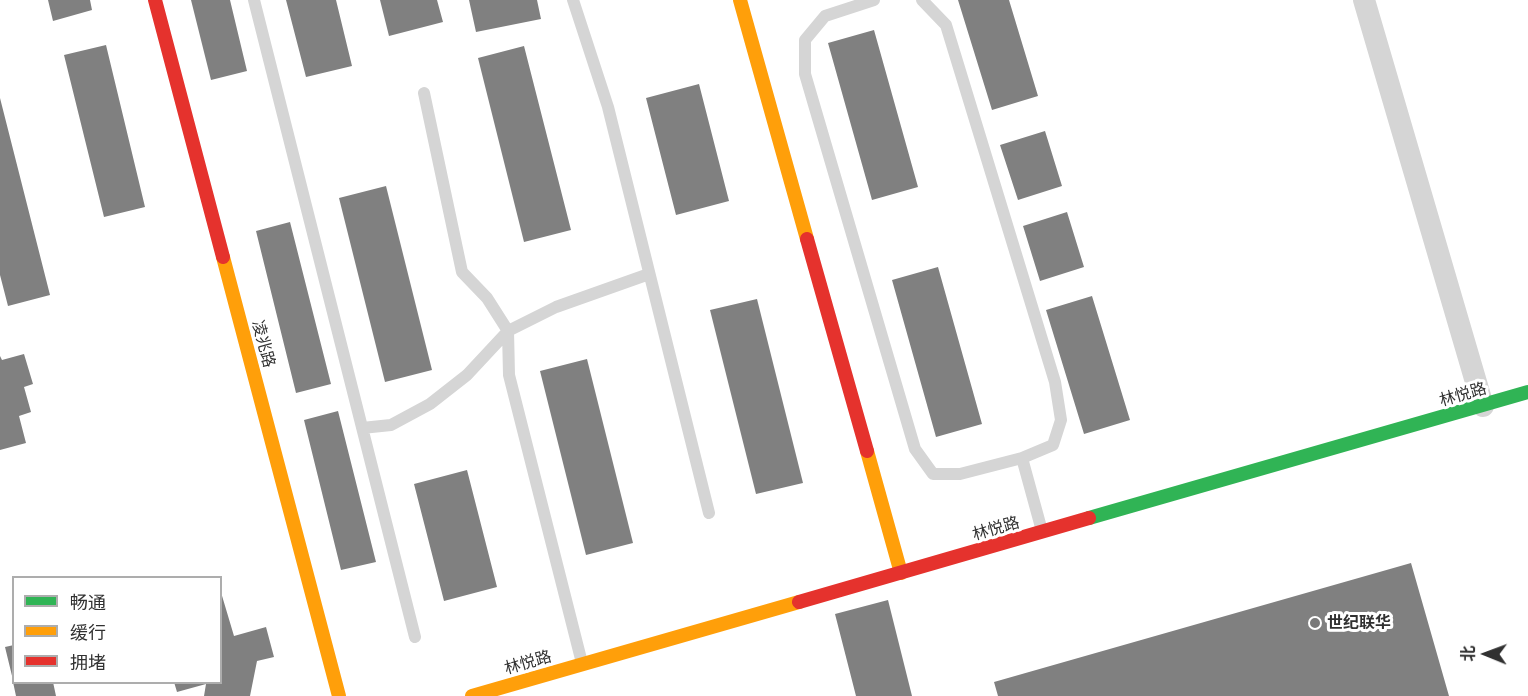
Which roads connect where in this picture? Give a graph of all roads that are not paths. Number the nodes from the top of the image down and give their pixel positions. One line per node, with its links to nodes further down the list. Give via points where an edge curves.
1 (155, 0): 20 (street, 凌兆路)
2 (254, 0): 13 (lane)
3 (573, 0): 9 (lane, via 608,107)
4 (740, 0): 17 (street)
5 (874, 0): 14 (lane, via 825,16 805,40 805,74 915,449 933,474 960,474)
6 (922, 0): 14 (lane, via 946,25 1056,382 1061,420 1053,445)
7 (1364, 0): 12 (street)
8 (424, 93): 10 (lane, via 462,272 487,298)
9 (649, 274): 10 (lane, via 556,307); 15 (lane)
10 (508, 331): 13 (lane, via 467,375 430,404 391,425); 19 (lane, via 509,375)
11 (1528, 393): 12 (street, 林悦路)
12 (1483, 406): 16 (street, 林悦路)
13 (362, 428): 18 (lane)
14 (1022, 458): 16 (lane)
15 (709, 513)
16 (1042, 533): 17 (street, 林悦路)
17 (901, 573): 19 (street, 林悦路)
18 (415, 637)
19 (582, 664): 21 (street, 林悦路)
20 (339, 696)
21 (472, 696)

